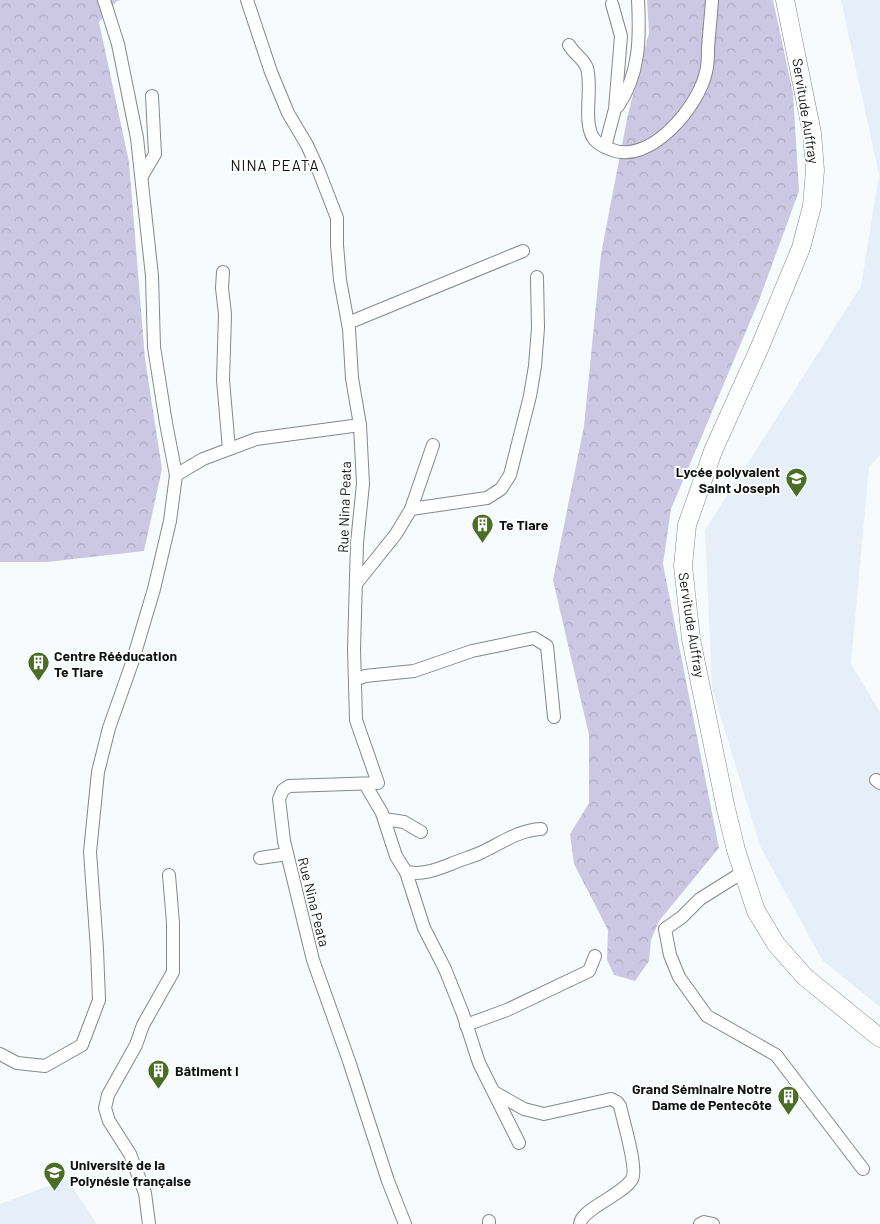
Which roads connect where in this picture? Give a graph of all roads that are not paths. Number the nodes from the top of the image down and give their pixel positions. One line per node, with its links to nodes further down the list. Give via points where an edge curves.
1 (104, 0): 11 (street, via 127,78)
2 (247, 0): 15 (street, Rue Nina Peata, via 271,72 288,113 307,144 337,218 337,245)
3 (638, 0): 9 (street, via 640,30 636,65 623,98)
4 (712, 0): 10 (street, via 706,72 694,102 680,120 651,145 624,154)
5 (785, 0): 31 (street, Servitude Auffray, via 812,133 815,170 812,206 801,248 713,451 686,525 683,566 691,639 726,809)
6 (612, 4): 9 (street, via 621,36)
7 (569, 45): 10 (street, via 586,66 590,129 594,138)
8 (152, 96): 11 (street, via 155,154)
9 (614, 111): 10 (street)
10 (605, 147)
11 (142, 176): 19 (street, via 152,276 154,348)
12 (523, 251): 15 (street)
13 (223, 272): 18 (street, via 223,380)
14 (537, 277): 20 (street, via 535,366 510,475 501,489 487,498)
15 (348, 323): 16 (street, Rue Nina Peata)
16 (360, 425): 18 (street, via 256,439); 21 (street, Rue Nina Peata, via 363,484)
17 (433, 446): 20 (street)
18 (229, 449): 19 (street)
19 (176, 474): 36 (street, via 170,521 154,589 98,772 90,852 98,1000 82,1046 45,1066 17,1063)
20 (411, 509): 21 (street, via 396,534)
21 (356, 584): 22 (street, Rue Nina Peata)
22 (355, 680): 23 (street, via 414,671 472,651 534,638 546,646); 24 (street, Rue Nina Peata, via 356,720 378,783)
23 (554, 717)
24 (365, 784): 25 (street); 28 (street, Rue Nina Peata, via 290,786 283,790 279,799)
25 (384, 819): 27 (street, via 404,822); 30 (street, via 396,856)
26 (541, 829): 30 (street, via 507,838 480,853 432,871)
27 (421, 832)
28 (287, 854): 29 (street); 41 (street, Rue Nina Peata, via 313,960)
29 (260, 858)
30 (406, 872): 34 (street, via 424,928 445,969)
31 (743, 872): 35 (street, Servitude Auffray, via 756,911 776,944 805,977); 39 (street, via 700,899 665,929 670,955 679,977 707,1016 776,1055)
32 (169, 875): 40 (street, via 173,972 143,1025 105,1108 108,1121 130,1154 144,1193)
33 (595, 956): 34 (street, via 589,971 507,1010)
34 (466, 1025): 37 (street, via 479,1063)
35 (880, 1038)
36 (0, 1054)
37 (494, 1092): 38 (street); 42 (street, via 524,1110 544,1114 611,1099 620,1106 634,1167 632,1178 620,1191 586,1214)
38 (519, 1143)
39 (863, 1169)
40 (149, 1224)
41 (405, 1224)
42 (580, 1224)
43 (700, 1224): 44 (street)
44 (713, 1224)

